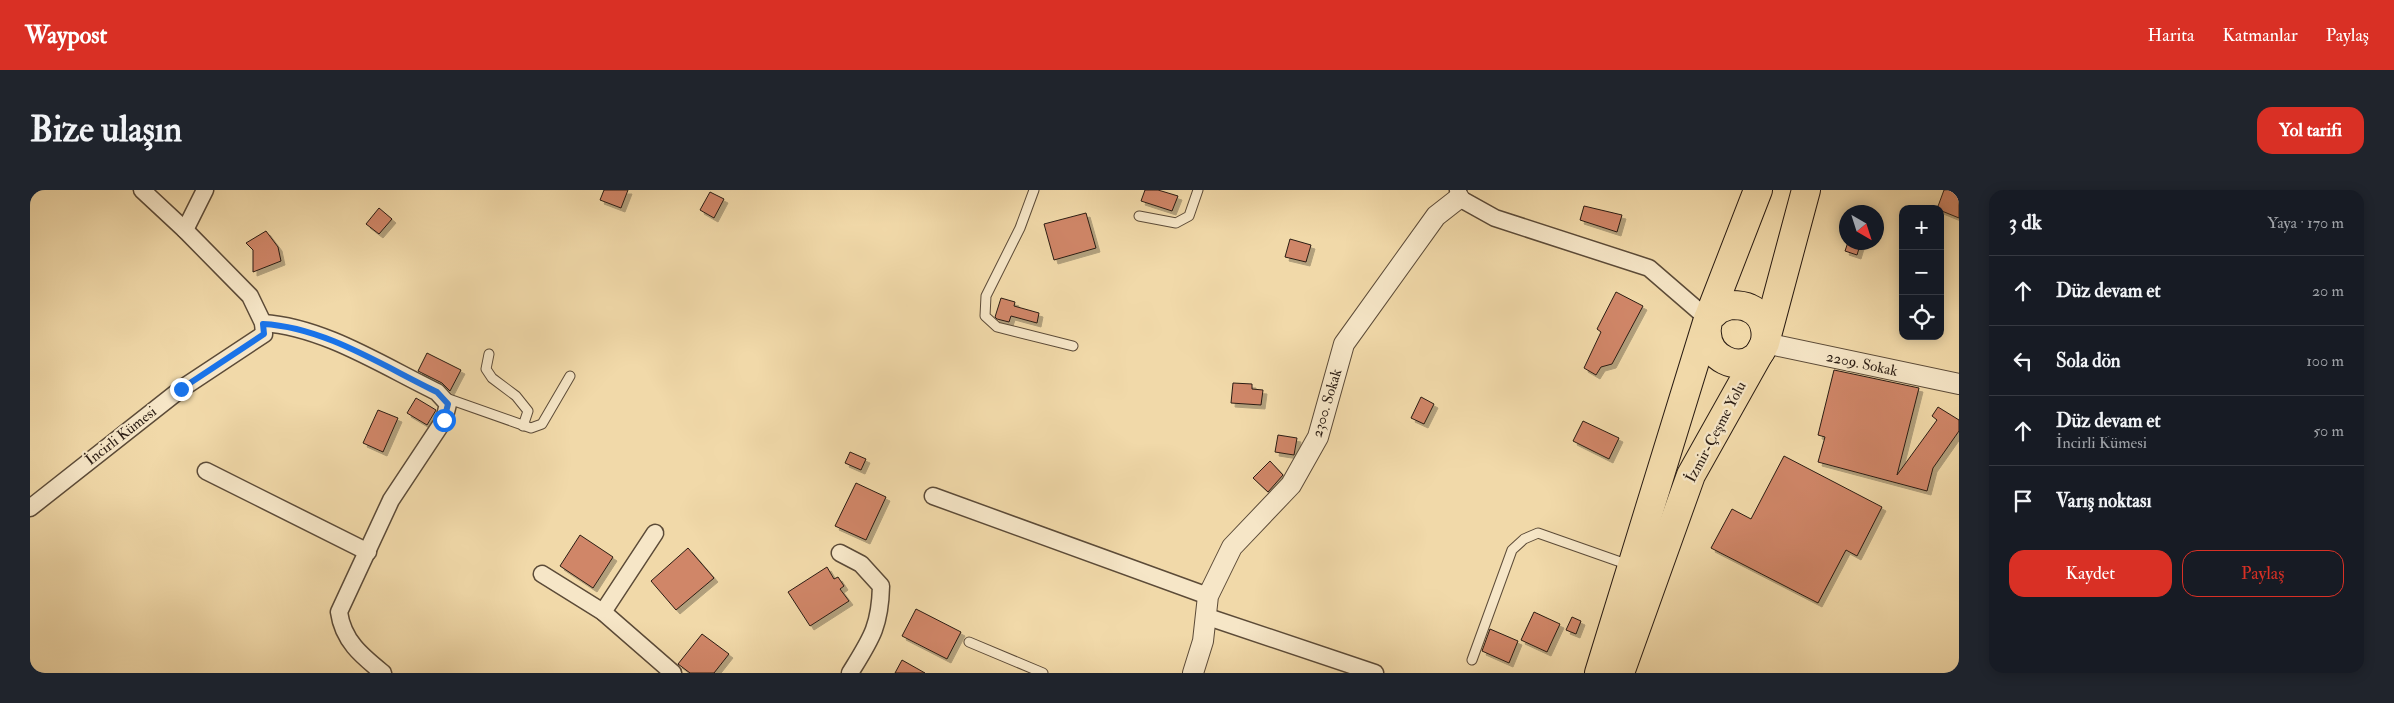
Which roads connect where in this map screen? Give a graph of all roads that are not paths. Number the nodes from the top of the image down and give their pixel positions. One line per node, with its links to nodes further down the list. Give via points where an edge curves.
1 (142, 190): 9 (street)
2 (205, 190): 9 (street)
3 (1034, 190): 13 (lane, via 1020,228 986,296 985,316 998,327)
4 (1198, 190): 8 (lane, via 1189,216 1176,223)
5 (1758, 190): 10 (highway, İzmir-Çeşme Yolu)
6 (1806, 190): 12 (highway, İzmir-Çeşme Yolu)
7 (1458, 194): 10 (street, via 1495,218 1649,268); 27 (street, 2300. Sokak, via 1436,216 1344,344 1318,437 1291,485 1232,548)
8 (1139, 216)
9 (185, 230): 11 (street, via 250,296)
10 (1708, 319): 12 (highway, via 1730,305 1749,308 1763,321); 12 (highway, via 1710,344 1714,352 1730,363 1749,361 1757,356); 25 (highway, İzmir-Çeşme Yolu)
11 (264, 329): 17 (street, via 287,325 325,337); 21 (street, İncirli Kümesi, via 181,389)
12 (1765, 343): 16 (street, 2209. Sokak); 38 (highway, İzmir-Çeşme Yolu, via 1691,474)
13 (1073, 346)
14 (489, 354): 18 (lane, via 486,369 492,378 516,396 528,411)
15 (570, 376): 18 (lane, via 542,424 531,428)
16 (1959, 384)
17 (444, 398): 18 (lane); 23 (street, via 448,410 444,420 391,500)
18 (523, 426)
19 (206, 471): 23 (street)
20 (933, 496): 27 (street)
21 (30, 508)
22 (655, 533): 28 (street)
23 (368, 552): 31 (street, via 339,612 340,624 360,655)
24 (840, 553): 33 (street, via 861,564 881,586 880,613 872,638)
25 (1631, 566): 30 (lane, via 1538,533 1524,539 1512,550); 37 (highway, İzmir-Çeşme Yolu)
26 (542, 574): 28 (street)
27 (1206, 606): 35 (street, 2300. Sokak, via 1203,641); 36 (street)
28 (603, 612): 32 (street)
29 (969, 642): 34 (lane)
30 (1472, 660)
31 (383, 673)
32 (673, 673)
33 (850, 673)
34 (1043, 673)
35 (1193, 673)
36 (1375, 673)
37 (1598, 673)
38 (1620, 673)

